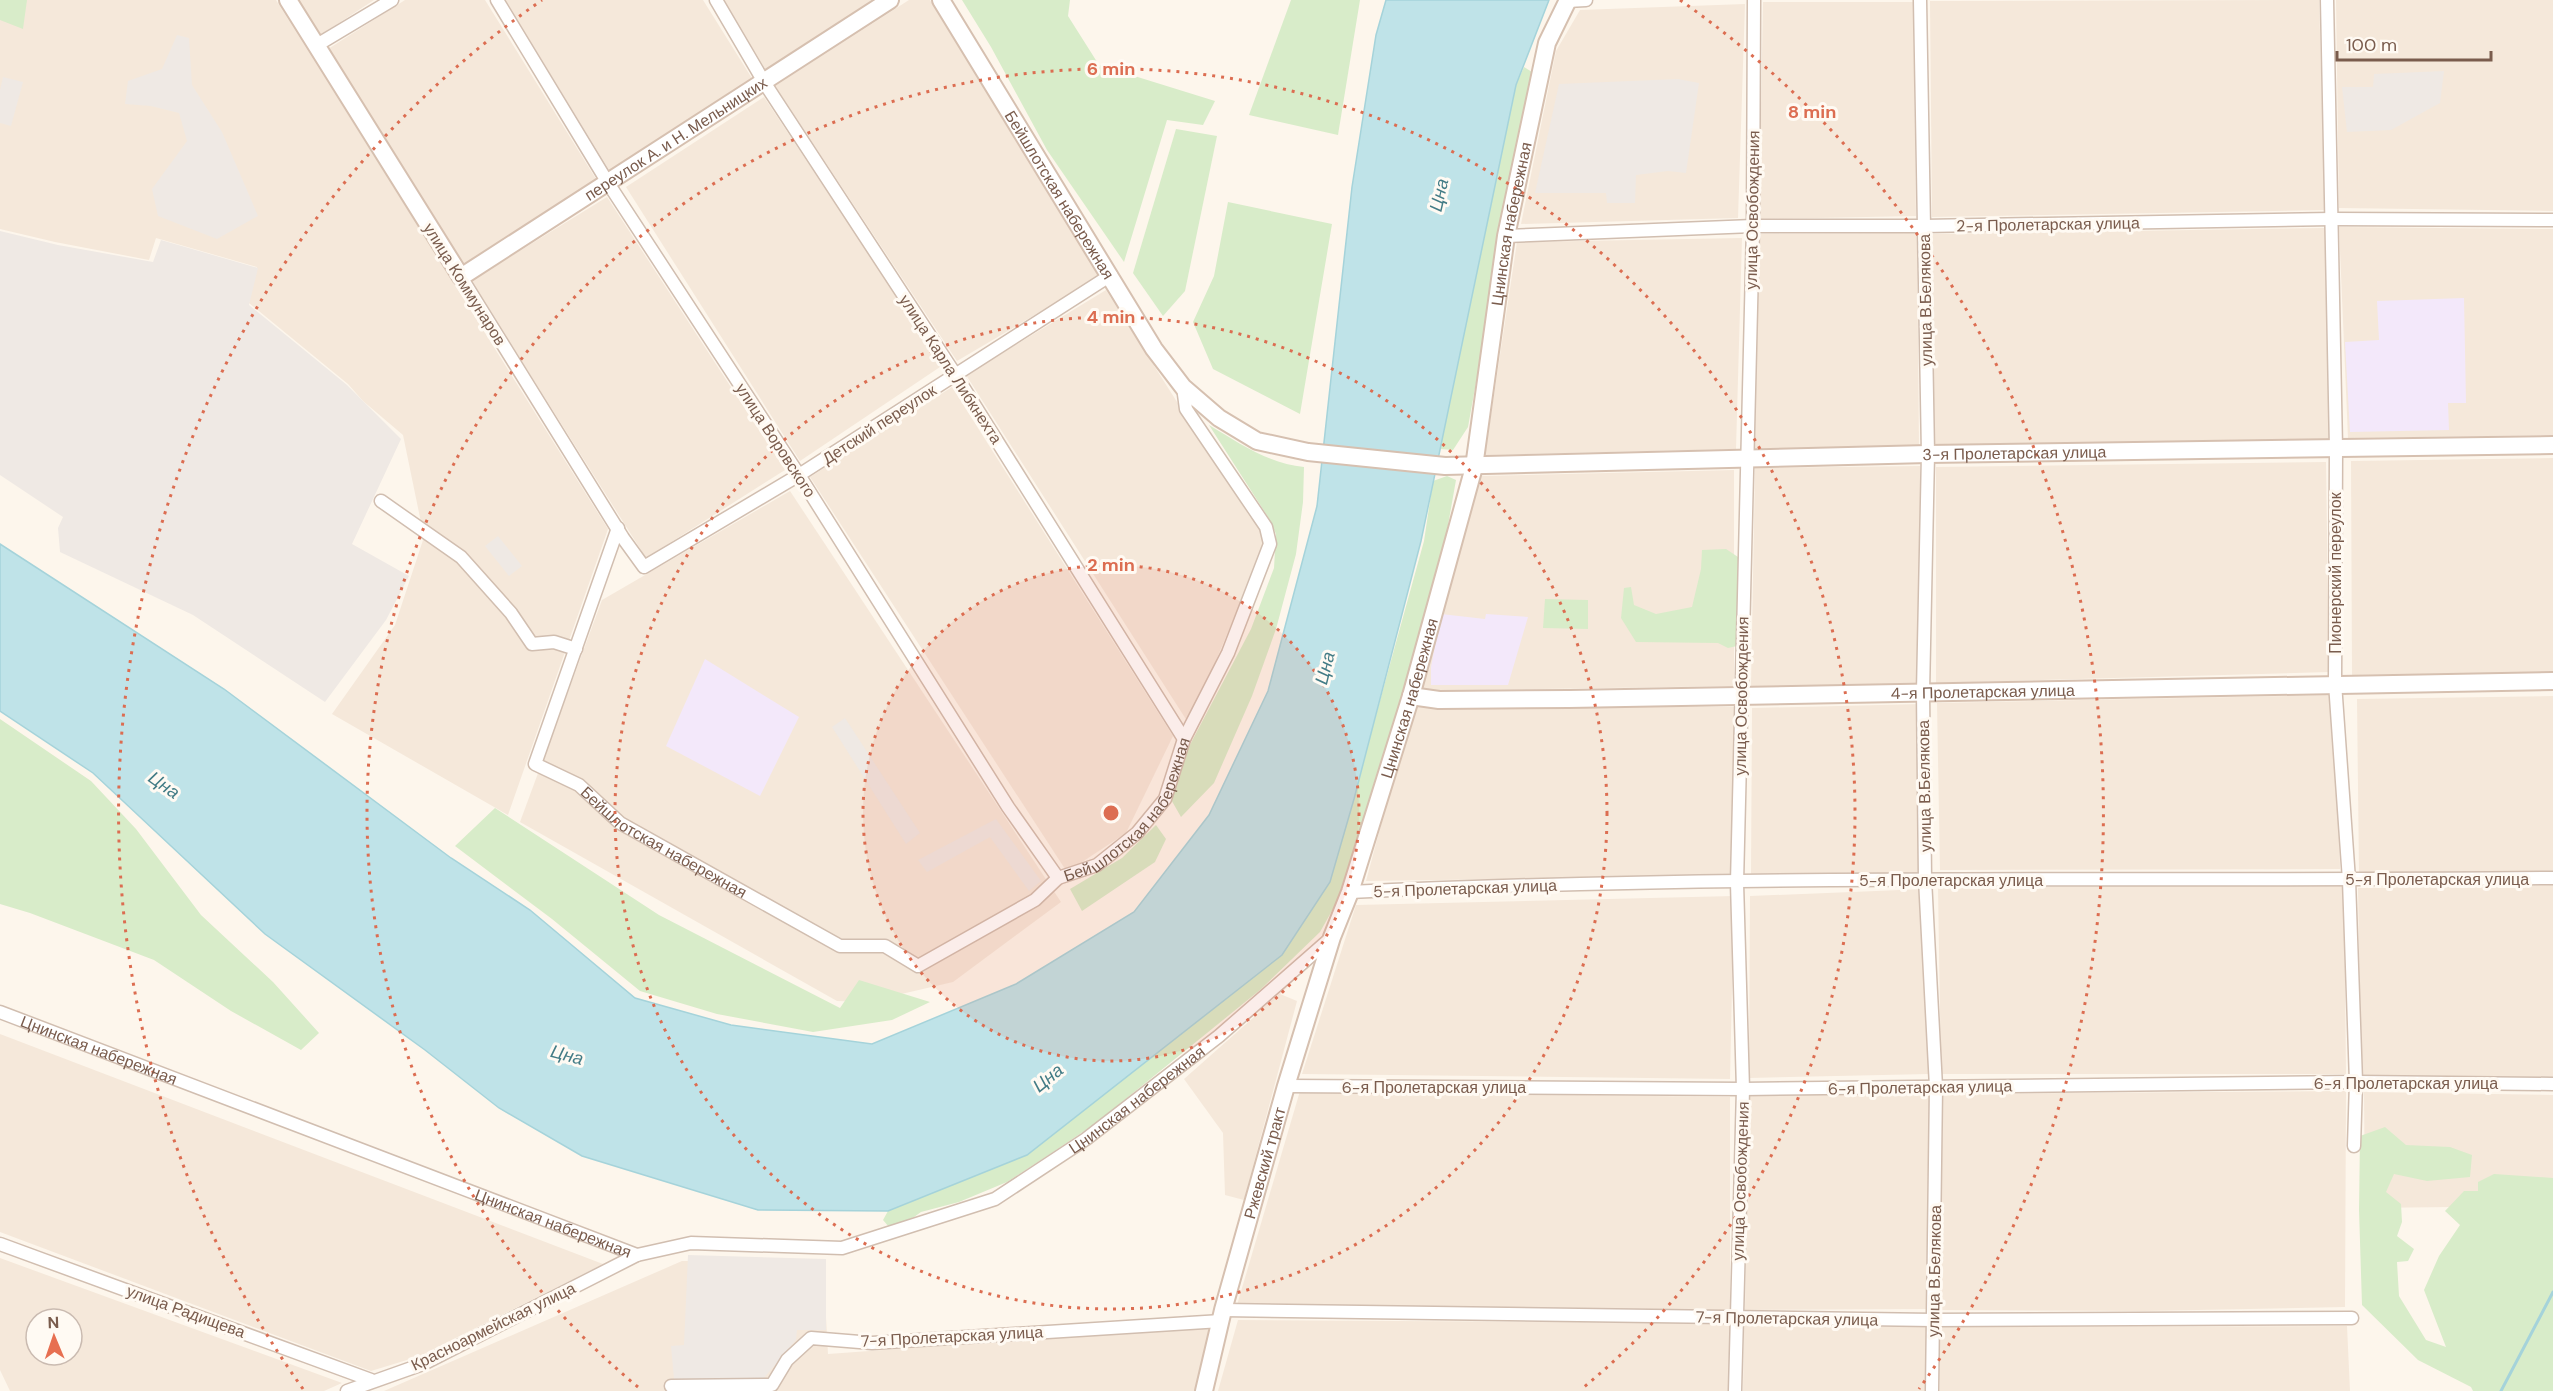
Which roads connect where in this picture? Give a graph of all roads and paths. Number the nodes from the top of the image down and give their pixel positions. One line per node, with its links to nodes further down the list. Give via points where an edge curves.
1 (288, 0): 12 (street, улица Коммунаров)
2 (392, 0): 12 (street)
3 (497, 0): 14 (street, улица Воровского)
4 (716, 0): 13 (street, улица Карла Либкнехта)
5 (890, 0): 13 (street, переулок А. и Н. Мельницких)
6 (941, 0): 20 (street, Бейшлотская набережная)
7 (1567, 0): 8 (street); 19 (street, Цнинская набережная, via 1547,43)
8 (1586, 0)
9 (1754, 0): 17 (street, улица Освобождения)
10 (1920, 0): 18 (street, улица В.Белякова)
11 (2327, 0): 15 (street, Пионерский переулок)
12 (317, 45): 21 (street, улица Коммунаров)
13 (764, 82): 14 (street, переулок А. и Н. Мельницких); 22 (street, улица Карла Либкнехта)
14 (608, 183): 21 (street, переулок А. и Н. Мельницких); 30 (street, улица Воровского)
15 (2332, 219): 16 (street, 2-я Пролетарская улица); 18 (street, 2-я Пролетарская улица); 25 (street, Пионерский переулок)
16 (2553, 220)
17 (1753, 226): 18 (street, 2-я Пролетарская улица); 19 (street, 2-я Пролетарская улица); 27 (street, улица Освобождения)
18 (1924, 226): 26 (street, улица В.Белякова)
19 (1506, 236): 29 (street, Цнинская набережная)
20 (1111, 275): 22 (street, Детский переулок); 23 (street, Бейшлотская набережная, via 1154,349)
21 (461, 277): 32 (street, улица Коммунаров)
22 (955, 374): 30 (street, Детский переулок); 40 (street, улица Карла Либкнехта)
23 (1183, 387): 28 (street, Бейшлотская набережная, via 1219,418 1257,441 1308,452); 40 (street, Бейшлотская набережная, via 1186,409 1266,527 1270,544 1228,653)
24 (2553, 445): 25 (street, 3-я Пролетарская улица)
25 (2336, 448): 26 (street, 3-я Пролетарская улица); 36 (street, Пионерский переулок)
26 (1928, 454): 27 (street, 3-я Пролетарская улица); 37 (street, улица В.Белякова)
27 (1746, 460): 29 (street, 3-я Пролетарская улица); 38 (street, улица Освобождения)
28 (1445, 466): 29 (street, 3-я Пролетарская улица)
29 (1474, 467): 39 (street, Цнинская набережная)
30 (800, 475): 33 (street, Детский переулок); 41 (street, улица Воровского, via 1008,807)
31 (381, 501): 34 (street, via 461,557 511,613 532,644 554,642)
32 (618, 528): 33 (street, улица Коммунаров); 34 (street)
33 (644, 567)
34 (576, 649): 41 (street, Бейшлотская набережная, via 535,764 579,785 620,823 840,946 885,946 918,966 1035,900)
35 (2553, 681): 36 (street, 4-я Пролетарская улица)
36 (2334, 683): 37 (street, 4-я Пролетарская улица); 44 (street, Пионерский переулок)
37 (1923, 692): 38 (street, 4-я Пролетарская улица); 43 (street, улица В.Белякова)
38 (1741, 695): 39 (street, 4-я Пролетарская улица, via 1439,700); 45 (street, улица Освобождения)
39 (1411, 696): 46 (street, Цнинская набережная)
40 (1184, 739): 41 (street, Бейшлотская набережная, via 1164,799 1137,833 1097,865)
41 (1058, 878)
42 (2553, 878): 44 (street, 5-я Пролетарская улица)
43 (1925, 879): 44 (street, 5-я Пролетарская улица); 45 (street, 5-я Пролетарская улица); 52 (street, улица В.Белякова)
44 (2349, 880): 49 (street, Пионерский переулок)
45 (1737, 883): 46 (street, 5-я Пролетарская улица); 53 (street, улица Освобождения)
46 (1350, 892): 47 (street, Цнинская набережная)
47 (1332, 937): 51 (street, Ржевский тракт); 56 (street, Цнинская набережная, via 1219,1036 1086,1139 995,1199 842,1248 691,1243)
48 (0, 1012): 56 (street, Цнинская набережная)
49 (2356, 1082): 50 (street, 6-я Пролетарская улица); 52 (street, 6-я Пролетарская улица); 54 (street, Пионерский переулок)
50 (2553, 1084)
51 (1286, 1086): 53 (street, 6-я Пролетарская улица); 57 (street, Ржевский тракт)
52 (1936, 1087): 53 (street, 6-я Пролетарская улица); 60 (street, улица В.Белякова)
53 (1743, 1089): 58 (street, улица Освобождения)
54 (2354, 1146)
55 (0, 1244): 61 (street, улица Радищева)
56 (637, 1255): 61 (street, Красноармейская улица, via 423,1364)
57 (1222, 1315): 58 (street, 7-я Пролетарская улица); 62 (street, 7-я Пролетарская улица, via 872,1342 811,1338 787,1360 772,1385); 64 (street, Ржевский тракт)
58 (1737, 1317): 60 (street, 7-я Пролетарская улица); 65 (street, улица Освобождения)
59 (2352, 1318): 60 (street, 7-я Пролетарская улица)
60 (1933, 1320): 66 (street, улица В.Белякова)
61 (371, 1380): 63 (street, Красноармейская улица)
62 (670, 1386)
63 (347, 1391)
64 (1204, 1391)
65 (1735, 1391)
66 (1932, 1391)

